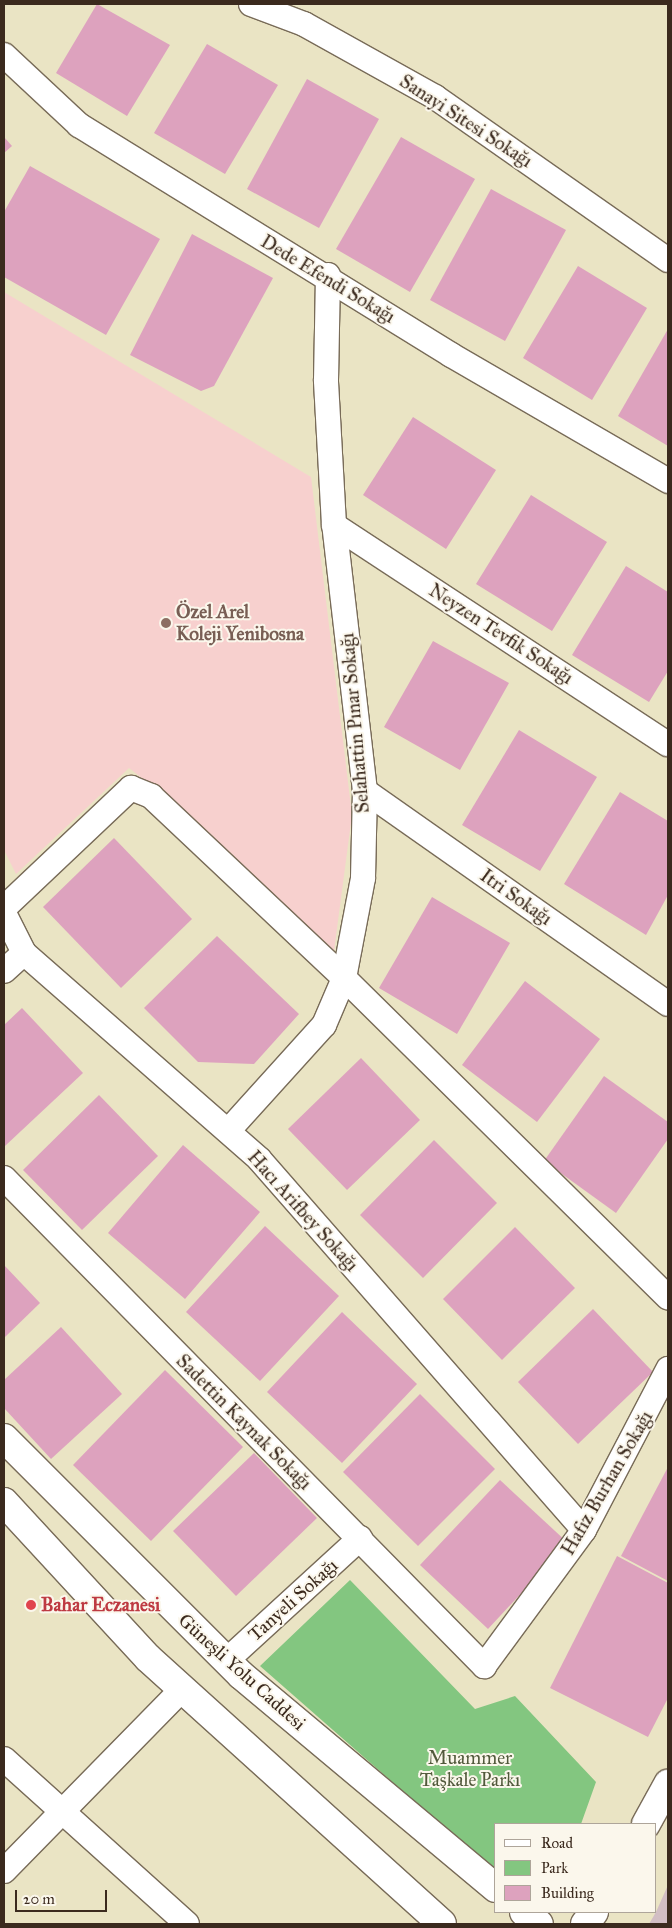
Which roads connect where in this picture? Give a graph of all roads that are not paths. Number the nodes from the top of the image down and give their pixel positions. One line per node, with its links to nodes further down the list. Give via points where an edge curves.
1 (251, 4): 3 (street, Sanayi Sitesi Sokağı, via 304,24 435,97)
2 (4, 55): 4 (street, Dede Efendi Sokağı, via 79,125 253,235)
3 (668, 260)
4 (328, 275): 5 (street, Dede Efendi Sokağı, via 451,355); 6 (street, Selahattin Pınar Sokağı, via 326,380)
5 (668, 481)
6 (334, 525): 7 (street, Neyzen Tevfik Sokağı); 8 (street, Selahattin Pınar Sokağı)
7 (668, 744)
8 (365, 791): 13 (street, Selahattin Pınar Sokağı, via 363,878); 14 (street, Itri Sokağı)
9 (4, 908): 13 (street, via 132,788 151,796)
10 (4, 912): 11 (street, Hacı Arifbey Sokağı)
11 (24, 953): 12 (street); 15 (street, Hacı Arifbey Sokağı)
12 (4, 971)
13 (344, 978): 15 (street, Selahattin Pınar Sokağı, via 324,1025); 17 (street)
14 (668, 1004)
15 (229, 1130): 21 (street, Hacı Arifbey Sokağı)
16 (4, 1178): 22 (street, Sadettin Kaynak Sokağı)
17 (668, 1298)
18 (668, 1369): 21 (street, Hafız Burhan Sokağı)
19 (4, 1438): 23 (main road, Güneşli Yolu Caddesi)
20 (4, 1502): 25 (main road)
21 (584, 1530): 24 (street, Hafız Burhan Sokağı)
22 (360, 1538): 23 (street, Tanyeli Sokağı); 24 (street, Sadettin Kaynak Sokağı)
23 (226, 1661): 31 (main road, Güneşli Yolu Caddesi)
24 (484, 1666)
25 (182, 1689): 28 (street); 35 (main road)
26 (4, 1759): 28 (street)
27 (668, 1784): 29 (main road)
28 (62, 1812): 30 (street); 34 (street)
29 (647, 1823)
30 (4, 1871)
31 (494, 1886)
32 (525, 1913): 36 (main road)
33 (593, 1913): 37 (main road)
34 (187, 1924)
35 (442, 1924)
36 (539, 1924)
37 (585, 1924)

